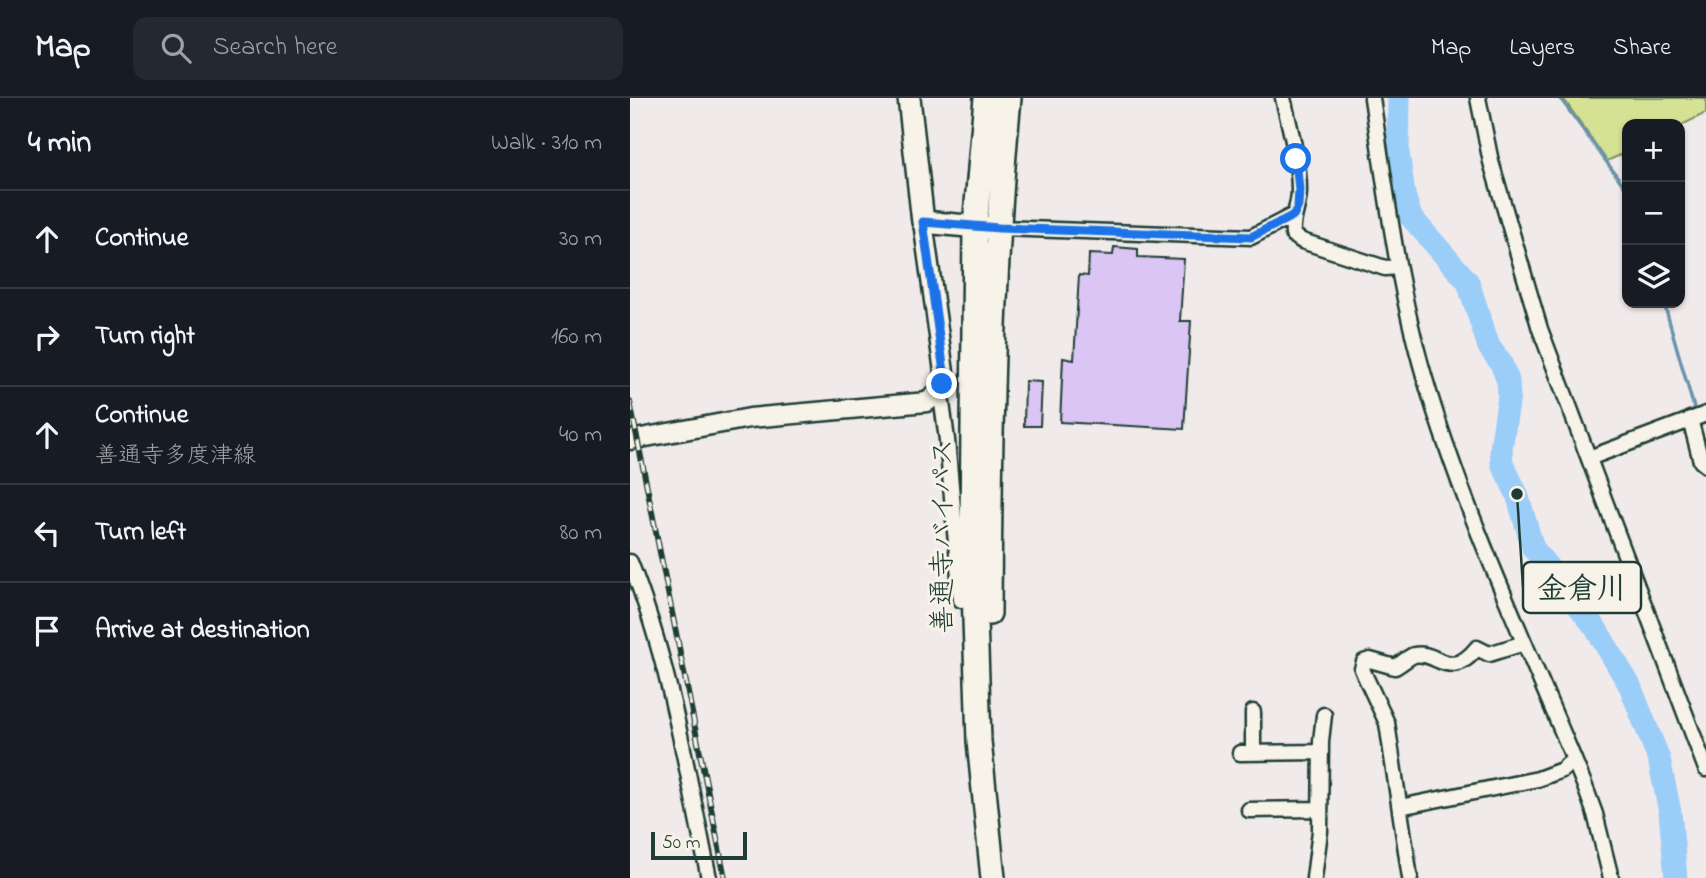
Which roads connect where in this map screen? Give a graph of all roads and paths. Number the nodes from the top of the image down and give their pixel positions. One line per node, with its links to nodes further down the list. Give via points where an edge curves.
1 (909, 98): 8 (main road)
2 (986, 98): 9 (highway, 善通寺バイパス)
3 (1009, 98): 10 (highway, 善通寺バイパス)
4 (1283, 98): 7 (street, via 1299,190)
5 (1372, 98): 11 (street)
6 (1478, 98): 15 (street, via 1491,162 1539,329)
7 (1294, 215): 10 (street, via 1251,237); 11 (street, via 1293,235 1302,241 1385,268)
8 (923, 222): 9 (main road); 12 (street, via 944,372)
9 (975, 227): 10 (main road); 25 (highway, 善通寺バイパス, via 972,527)
10 (999, 228): 25 (highway, 善通寺バイパス, via 991,399)
11 (1398, 267): 19 (street, via 1434,405 1477,533)
12 (938, 393): 14 (street, via 921,404 750,418); 18 (street, via 947,440)
13 (1697, 417): 15 (street); 16 (street)
14 (630, 440)
15 (1589, 458): 24 (street)
16 (1706, 466)
17 (630, 562): 29 (street, via 666,673)
18 (961, 600)
19 (1524, 643): 23 (street); 26 (street, via 1489,654 1477,648 1462,661 1449,664 1419,655 1395,667 1364,662 1365,676 1387,723)
20 (1252, 712): 22 (street, via 1247,753)
21 (1324, 715): 22 (street)
22 (1321, 752): 27 (street)
23 (1574, 759): 26 (street, via 1562,770 1538,779); 33 (street, via 1595,814)
24 (1706, 769)
25 (985, 805): 30 (highway, 善通寺バイパス)
26 (1400, 807): 32 (street)
27 (1320, 808): 28 (street); 31 (street)
28 (1249, 810)
29 (709, 878)
30 (993, 878)
31 (1314, 878)
32 (1410, 878)
33 (1611, 878)

